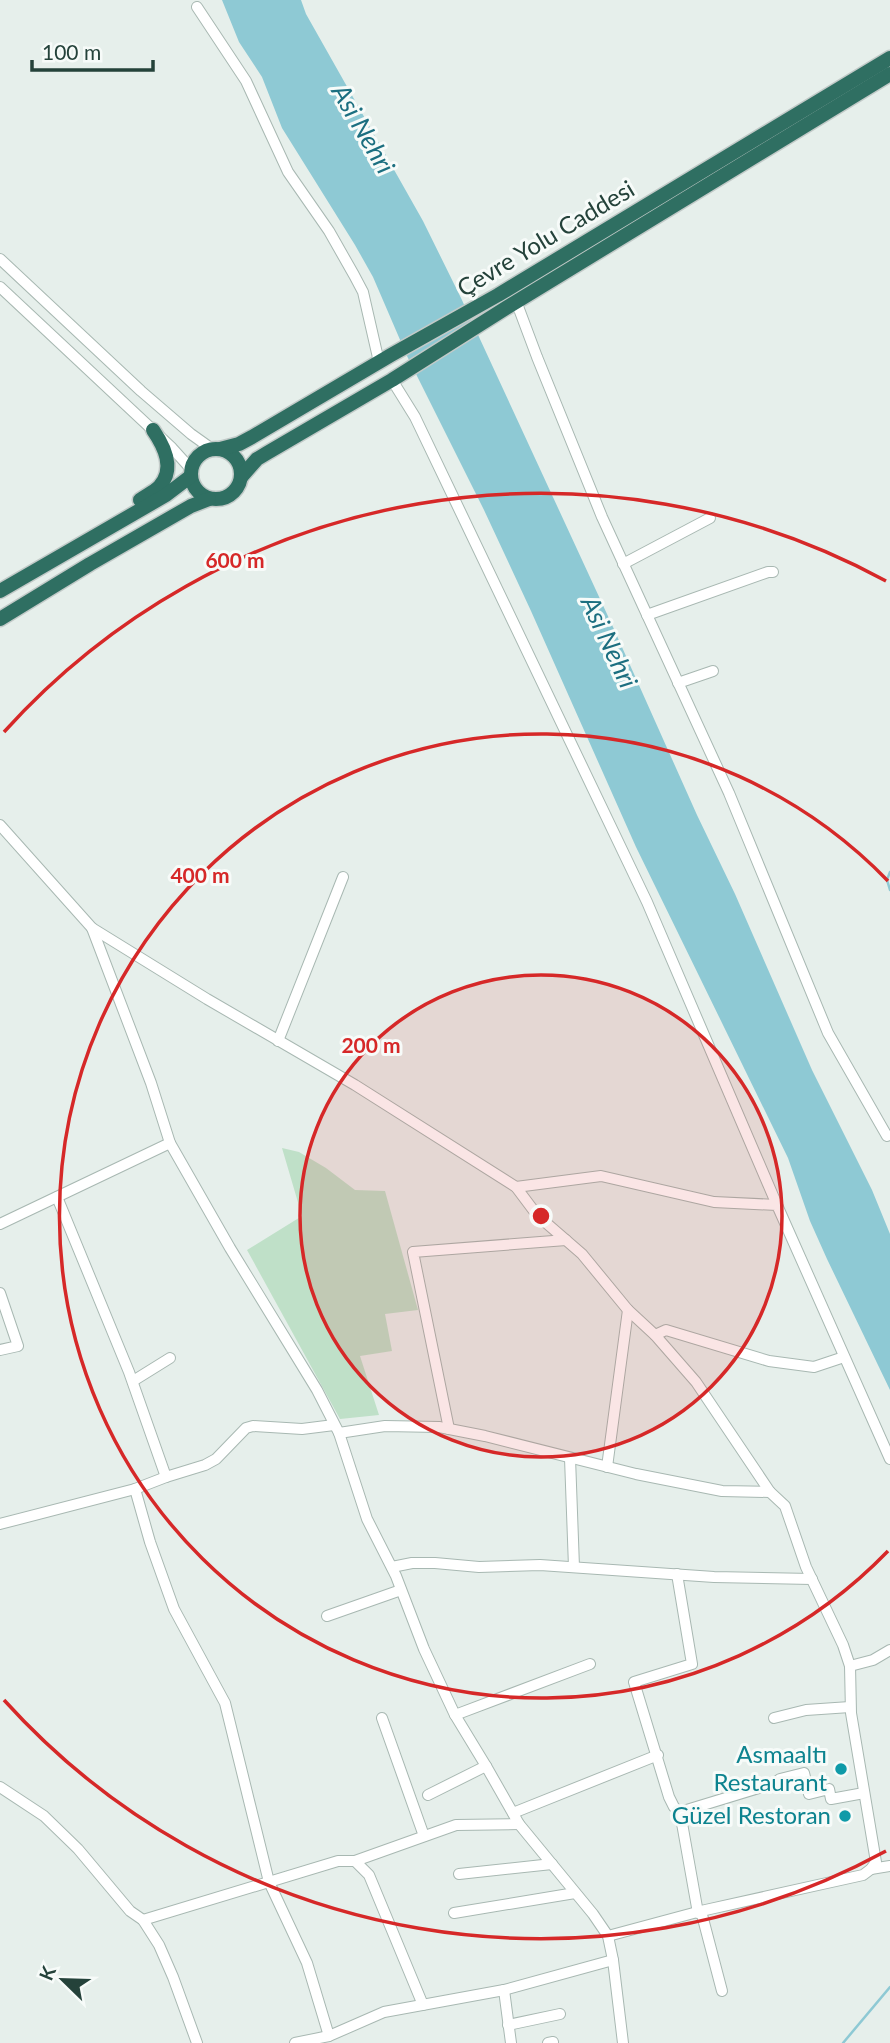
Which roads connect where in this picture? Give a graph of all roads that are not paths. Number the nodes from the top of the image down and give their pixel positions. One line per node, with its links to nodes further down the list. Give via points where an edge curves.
1 (197, 8): 7 (street, via 246,81 288,172 354,275)
2 (890, 58): 7 (highway, Çevre Yolu Caddesi, via 498,295)
3 (890, 74): 6 (highway, Çevre Yolu Caddesi)
4 (0, 259): 10 (street, via 141,391)
5 (0, 287): 9 (street)
6 (511, 304): 8 (highway, Çevre Yolu Caddesi); 16 (street)
7 (385, 358): 10 (highway, Çevre Yolu Caddesi, via 252,437)
8 (396, 377): 12 (highway, Çevre Yolu Caddesi, via 267,453); 31 (street, via 647,902)
9 (153, 430): 11 (street); 15 (highway, via 167,458 165,478 128,509)
10 (216, 449): 11 (highway, Çevre Yolu Caddesi, via 199,456); 12 (highway, via 234,455)
11 (191, 473): 13 (highway, via 197,491); 15 (highway, Çevre Yolu Caddesi, via 166,495)
12 (242, 476): 13 (highway, Çevre Yolu Caddesi, via 231,495)
13 (209, 499): 20 (highway, Çevre Yolu Caddesi, via 89,564)
14 (710, 518): 16 (street)
15 (122, 520): 18 (highway, Çevre Yolu Caddesi)
16 (623, 564): 19 (street)
17 (774, 572): 19 (street)
18 (0, 591)
19 (647, 615): 22 (street)
20 (0, 620)
21 (713, 671): 22 (street)
22 (678, 683): 27 (street, via 729,793 828,1033)
23 (0, 825): 25 (street)
24 (343, 877): 26 (street)
25 (92, 928): 26 (street); 28 (street)
26 (278, 1041): 29 (street)
27 (889, 1138)
28 (170, 1143): 30 (street); 41 (street)
29 (516, 1187): 31 (street, via 601,1176 714,1202); 33 (street, via 537,1215)
30 (57, 1196): 32 (street); 40 (street)
31 (777, 1205): 38 (street)
32 (0, 1224)
33 (566, 1240): 35 (street); 42 (street, via 413,1252)
34 (0, 1293): 37 (street, via 18,1346)
35 (628, 1310): 36 (street); 45 (street)
36 (655, 1335): 38 (street, via 666,1330 769,1361 814,1367); 48 (street, via 696,1382)
37 (0, 1350)
38 (844, 1357): 44 (street)
39 (170, 1358): 40 (street)
40 (133, 1381): 46 (street)
41 (337, 1429): 42 (street); 46 (street, via 253,1426 216,1459); 50 (street, via 367,1519)
42 (449, 1429): 43 (street)
43 (570, 1458): 45 (street); 51 (street)
44 (890, 1459)
45 (607, 1467): 48 (street, via 722,1491)
46 (166, 1477): 47 (street)
47 (135, 1489): 49 (street); 78 (street, via 174,1609 225,1703)
48 (770, 1492): 53 (street, via 785,1506)
49 (0, 1524)
50 (392, 1567): 51 (street, via 412,1563); 54 (street)
51 (574, 1567): 52 (street)
52 (677, 1574): 53 (street); 64 (street, via 692,1664 634,1682)
53 (812, 1579): 59 (street)
54 (401, 1590): 55 (street); 61 (street)
55 (327, 1616)
56 (887, 1651): 58 (street); 59 (street)
57 (590, 1664): 61 (street)
58 (890, 1664)
59 (850, 1667): 60 (street)
60 (850, 1707): 63 (street); 67 (street)
61 (454, 1715): 65 (street)
62 (382, 1718): 72 (street)
63 (774, 1718)
64 (658, 1755): 69 (street, via 669,1797); 70 (street)
65 (486, 1766): 68 (street); 70 (street)
66 (0, 1787): 82 (street, via 44,1815 130,1911)
67 (864, 1793): 69 (street, via 831,1799 829,1789 809,1794 804,1773); 76 (street, via 876,1862)
68 (428, 1795)
69 (680, 1812): 80 (street)
70 (513, 1813): 71 (street)
71 (519, 1824): 72 (street, via 456,1825); 74 (street)
72 (424, 1836): 73 (street)
73 (355, 1861): 78 (street, via 338,1861); 87 (street, via 369,1875)
74 (552, 1864): 77 (street); 79 (street)
75 (890, 1866): 76 (street)
76 (872, 1869): 80 (street, via 863,1875)
77 (459, 1874)
78 (269, 1882): 82 (street); 90 (street, via 307,1963)
79 (575, 1892): 81 (street); 83 (street)
80 (699, 1912): 83 (street); 86 (street)
81 (454, 1913)
82 (144, 1920): 91 (street, via 159,1945)
83 (608, 1936): 84 (street)
84 (613, 1960): 85 (street); 94 (street)
85 (504, 1990): 87 (street); 89 (street)
86 (722, 1991)
87 (423, 2005): 90 (street, via 384,2012)
88 (560, 2014): 89 (street)
89 (508, 2025): 93 (street)
90 (329, 2036): 92 (street)
91 (197, 2043)
92 (295, 2043)
93 (511, 2043)
94 (623, 2043)

